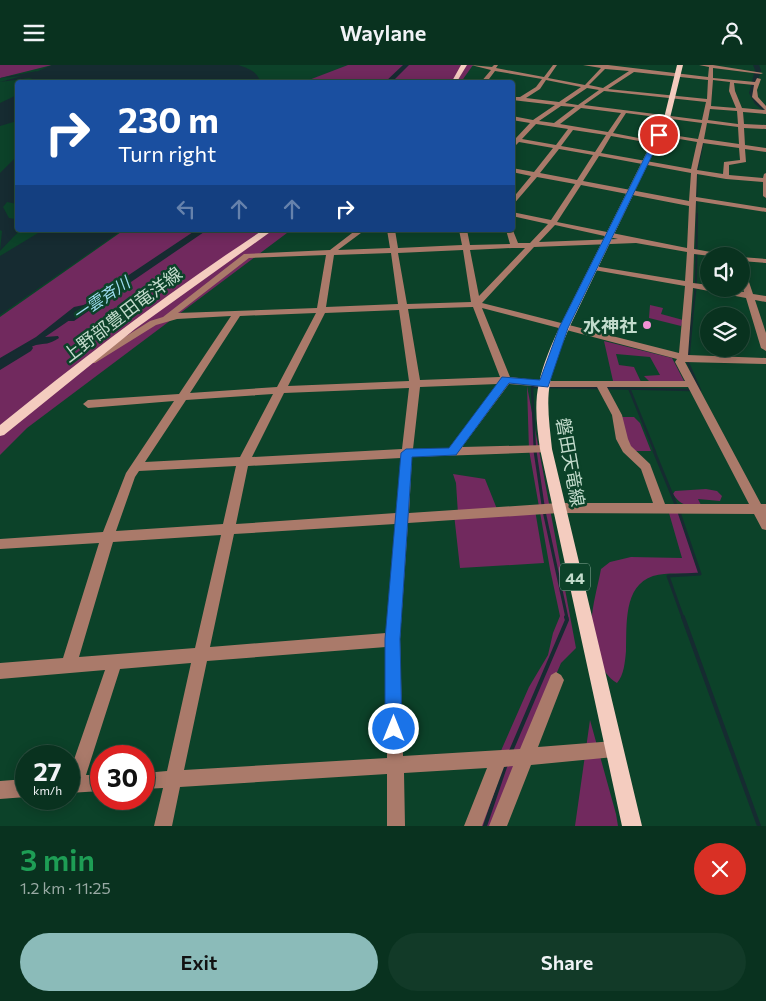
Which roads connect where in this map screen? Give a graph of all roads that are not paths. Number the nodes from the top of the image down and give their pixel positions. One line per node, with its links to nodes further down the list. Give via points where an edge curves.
1 (464, 65): 17 (main road)
2 (473, 65): 11 (street)
3 (555, 65): 16 (street)
4 (586, 65): 10 (street)
5 (639, 65): 12 (street)
6 (680, 65): 14 (main road, 磐田天竜線 / 44)
7 (701, 65): 8 (street)
8 (711, 65): 13 (street); 15 (street)
9 (759, 65): 13 (street)
10 (606, 66): 12 (street); 21 (street)
11 (494, 67): 16 (street); 18 (street)
12 (633, 70): 14 (street); 22 (street)
13 (761, 73): 20 (street)
14 (678, 75): 15 (street); 24 (main road, 磐田天竜線 / 44)
15 (710, 78): 19 (street); 31 (street)
16 (546, 79): 21 (street); 26 (street)
17 (455, 80)
18 (486, 80)
19 (732, 81): 20 (street); 35 (street, via 732,91)
20 (758, 84): 36 (street, via 755,97)
21 (586, 86): 22 (street); 32 (street)
22 (606, 90): 23 (street); 29 (street)
23 (640, 94): 24 (street); 27 (street)
24 (673, 97): 31 (street); 39 (main road, 磐田天竜線 / 44)
25 (515, 98): 26 (street)
26 (521, 99): 28 (street); 32 (street)
27 (639, 101)
28 (515, 102)
29 (585, 102): 30 (street); 33 (street)
30 (606, 103)
31 (708, 104): 35 (street); 42 (street)
32 (558, 105): 33 (street); 41 (street)
33 (578, 107): 37 (street); 43 (street)
34 (639, 107): 38 (street)
35 (740, 111): 36 (street); 44 (street)
36 (766, 111)
37 (624, 112): 38 (street); 47 (street)
38 (641, 114): 39 (street)
39 (667, 117): 42 (street); 48 (main road, 磐田天竜線 / 44)
40 (515, 119): 41 (street)
41 (534, 122): 43 (street); 49 (street)
42 (704, 122): 44 (street); 50 (street)
43 (555, 125): 46 (street)
44 (742, 126): 45 (street); 52 (street)
45 (766, 127)
46 (572, 128): 47 (street); 51 (street)
47 (610, 134): 48 (street); 54 (street)
48 (658, 138): 50 (street); 55 (main road, 磐田天竜線 / 44)
49 (515, 139): 51 (street)
50 (700, 141): 52 (street); 57 (street)
51 (557, 147): 54 (street); 58 (street)
52 (742, 148): 53 (street); 59 (street, via 743,162 726,163)
53 (766, 150)
54 (598, 154): 55 (street); 61 (street)
55 (646, 163): 57 (street); 62 (main road, 磐田天竜線 / 44)
56 (515, 170): 58 (street)
57 (694, 171): 59 (street); 65 (street)
58 (536, 174): 61 (street); 64 (street)
59 (726, 177): 60 (street)
60 (766, 178): 63 (street)
61 (578, 183): 62 (street); 68 (street)
62 (631, 193): 65 (street); 74 (main road, 磐田天竜線 / 44)
63 (766, 196)
64 (515, 200)
65 (692, 201): 66 (street); 79 (street)
66 (766, 210)
67 (515, 215): 68 (street)
68 (553, 223): 74 (street); 76 (street)
69 (266, 232): 99 (main road, 上野部豊田竜洋線, via 153,309)
70 (358, 232): 80 (street)
71 (392, 232): 78 (street)
72 (463, 232): 77 (street)
73 (511, 232): 75 (street)
74 (609, 239): 76 (street); 79 (street); 84 (main road, 磐田天竜線 / 44)
75 (515, 247): 76 (street); 77 (street)
76 (531, 247): 90 (street)
77 (465, 248): 78 (street); 90 (street)
78 (396, 250): 80 (street); 91 (street)
79 (690, 251): 81 (street); 85 (street)
80 (332, 252): 92 (street); 94 (street, via 247,256)
81 (700, 253)
82 (750, 260): 83 (street)
83 (766, 261)
84 (594, 268): 85 (street); 95 (main road, 磐田天竜線 / 44)
85 (690, 285): 86 (street); 97 (street)
86 (700, 287)
87 (750, 296): 89 (street)
88 (748, 297): 96 (street)
89 (766, 299)
90 (476, 304): 91 (street); 95 (street); 100 (street)
91 (404, 307): 92 (street); 103 (street)
92 (321, 310): 93 (street); 105 (street)
93 (238, 313): 94 (street); 106 (street)
94 (165, 318): 99 (street)
95 (564, 328): 97 (street); 101 (main road, 磐田天竜線 / 44)
96 (766, 348)
97 (682, 357): 98 (street); 102 (street, via 680,362)
98 (766, 361)
99 (73, 371): 108 (main road, 上野部豊田竜洋線)
100 (506, 380): 101 (street); 103 (street); 110 (street)
101 (544, 384): 104 (street); 109 (main road, 磐田天竜線 / 44)
102 (692, 384): 104 (street); 116 (street)
103 (415, 385): 105 (street); 111 (street)
104 (601, 385): 115 (street, via 617,415 622,439 646,467)
105 (280, 390): 106 (street); 112 (street)
106 (183, 396): 107 (street); 113 (street)
107 (88, 404)
108 (0, 432)
109 (546, 449): 110 (street); 114 (main road, 磐田天竜線 / 44)
110 (452, 452): 111 (street)
111 (406, 453): 112 (street); 117 (street)
112 (243, 462): 113 (street); 119 (street)
113 (135, 467): 120 (street)
114 (559, 509): 115 (street); 117 (street); 128 (main road, 磐田天竜線 / 44)
115 (661, 509): 116 (street)
116 (762, 509): 118 (street)
117 (402, 517): 119 (street); 122 (street)
118 (766, 525)
119 (229, 530): 120 (street); 123 (street)
120 (108, 536): 121 (street); 125 (street)
121 (0, 544)
122 (393, 639): 123 (street); 132 (street)
123 (201, 653): 124 (street); 133 (street)
124 (115, 662): 125 (street); 130 (street)
125 (69, 665): 126 (street)
126 (0, 671)
127 (556, 680): 129 (street)
128 (614, 749): 129 (street); 141 (main road, 磐田天竜線 / 44)
129 (526, 757): 131 (street); 140 (street)
130 (80, 759)
131 (499, 759): 132 (street); 139 (street)
132 (394, 765): 133 (street); 138 (street)
133 (173, 779): 134 (street); 137 (street)
134 (155, 780)
135 (15, 789): 136 (street)
136 (0, 790)
137 (162, 826)
138 (396, 826)
139 (473, 826)
140 (498, 826)
141 (632, 826)

